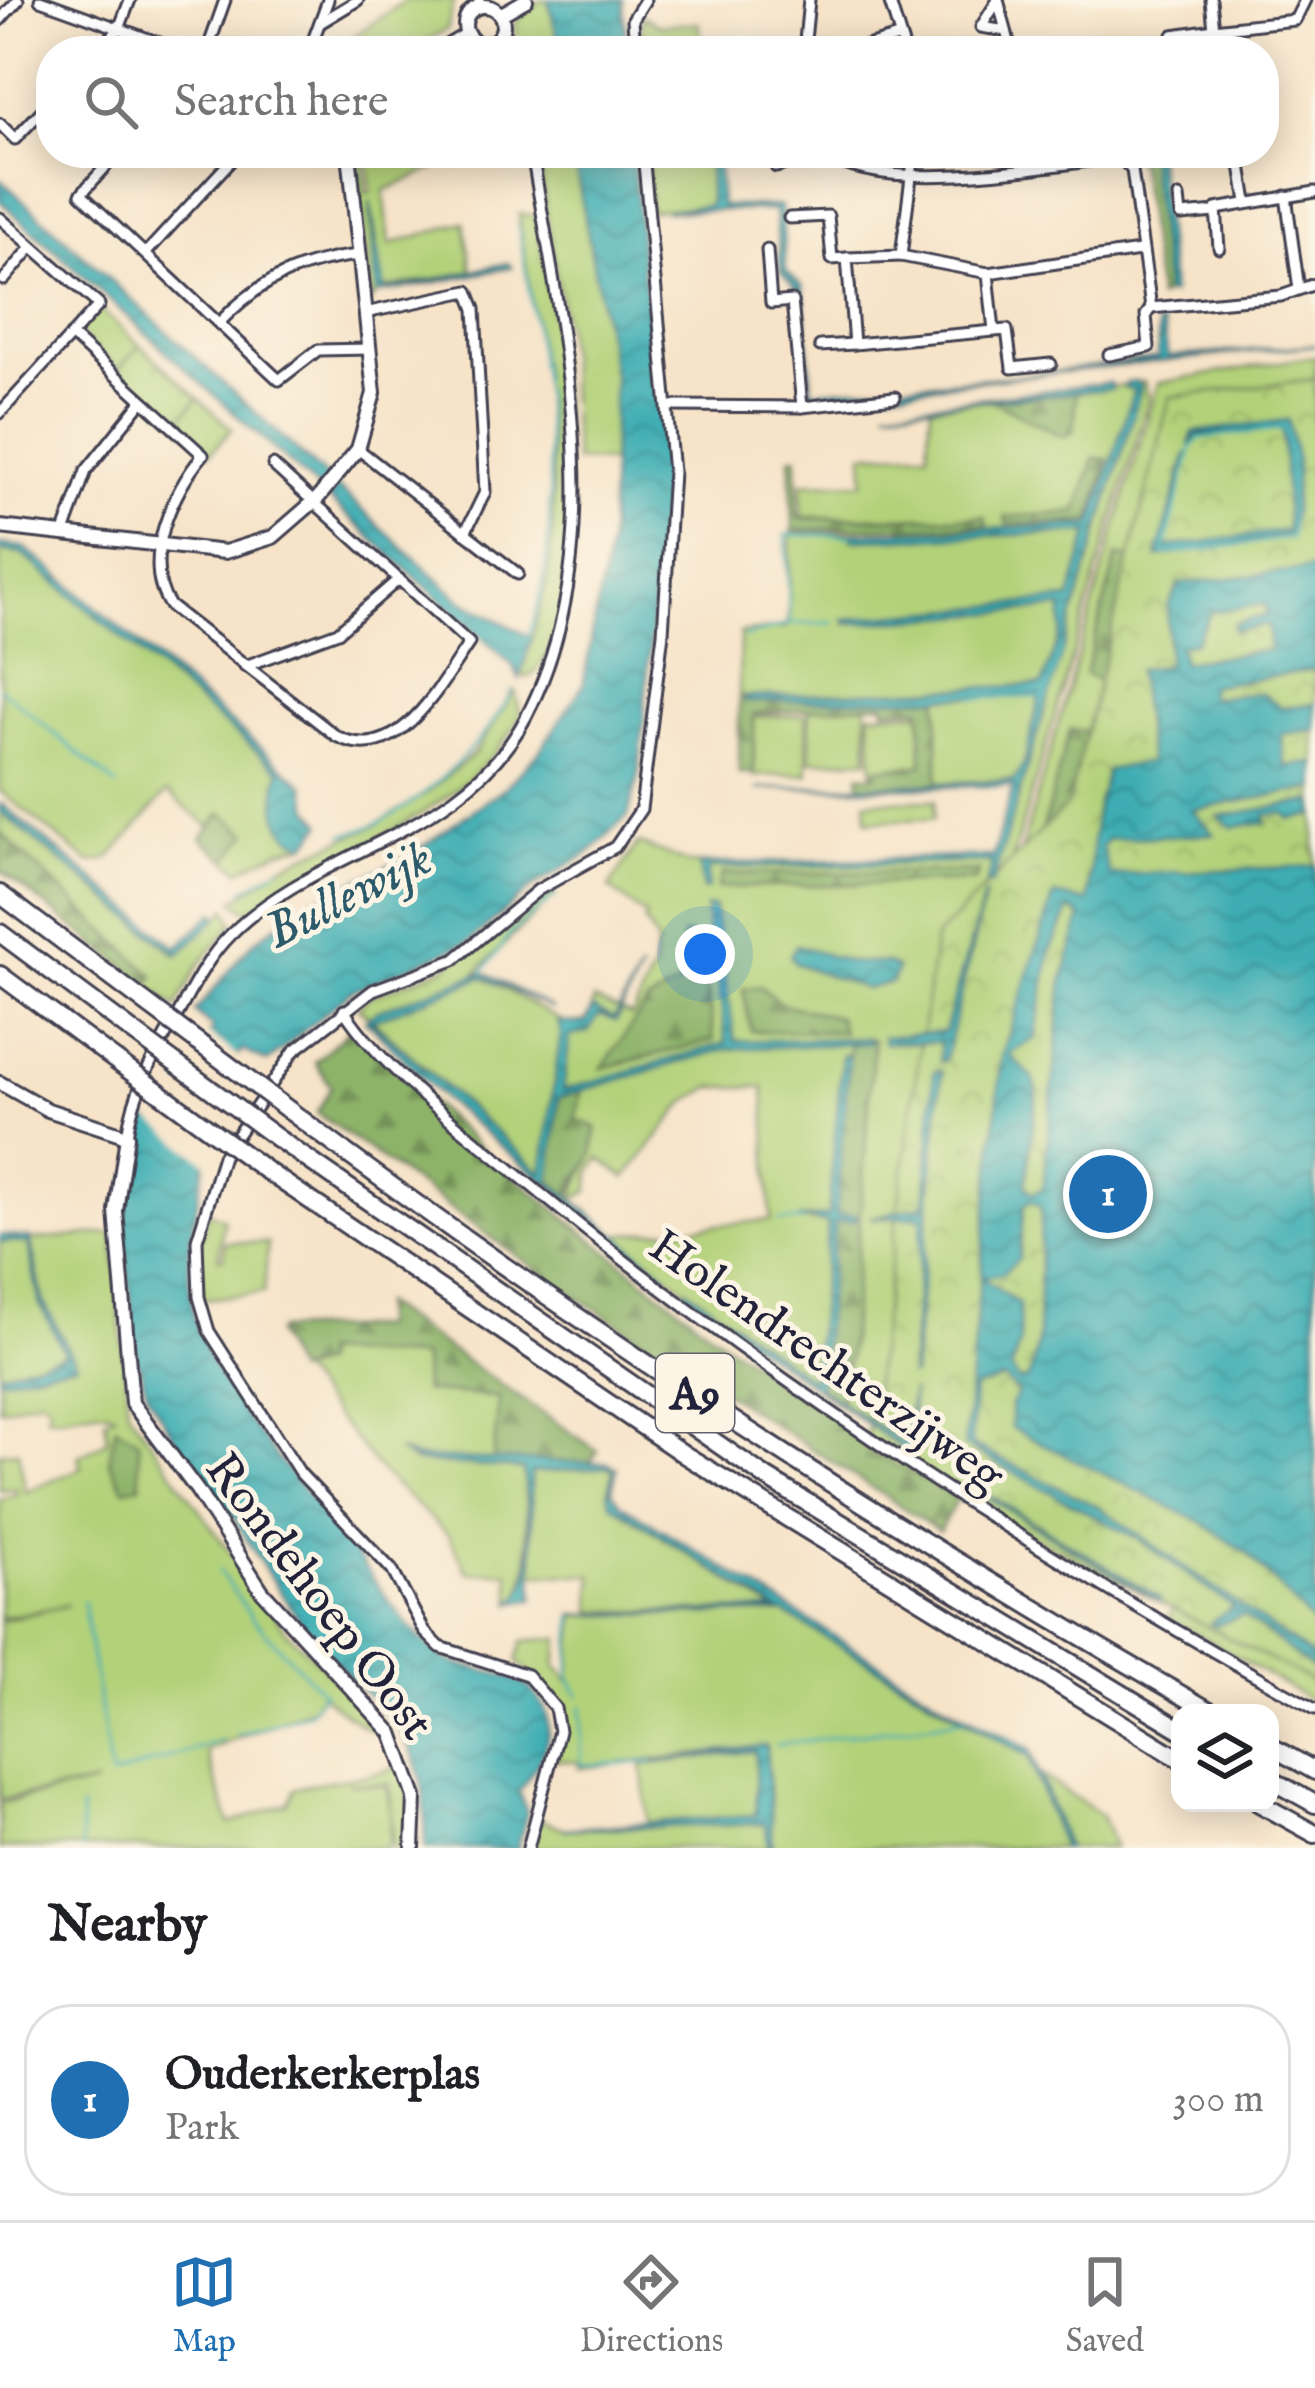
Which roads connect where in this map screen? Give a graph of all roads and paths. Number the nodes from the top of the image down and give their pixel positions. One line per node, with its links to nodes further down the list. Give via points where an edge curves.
1 (18, 0): 16 (street)
2 (40, 0): 18 (street)
3 (130, 0): 18 (street)
4 (225, 0): 24 (street)
5 (328, 0): 17 (street)
6 (358, 0): 17 (street)
7 (526, 0): 15 (street)
8 (645, 0): 29 (street)
9 (889, 0): 31 (street)
10 (998, 0): 20 (street); 20 (street, via 981,27)
11 (1211, 0): 19 (street)
12 (1305, 0): 19 (street, via 1294,20)
13 (812, 1): 30 (street)
14 (479, 3): 15 (street); 21 (street, via 466,17)
15 (500, 15): 28 (street)
16 (0, 20)
17 (320, 23): 25 (street)
18 (119, 28): 22 (street); 23 (street)
19 (1214, 29): 33 (street)
20 (1006, 31): 32 (street)
21 (468, 34): 26 (street); 27 (street)
22 (112, 36)
23 (141, 36)
24 (212, 36)
25 (315, 36)
26 (465, 36)
27 (471, 36)
28 (501, 36)
29 (634, 36)
30 (807, 36)
31 (898, 36)
32 (1009, 36)
33 (1173, 36)
34 (36, 117): 35 (street, via 15,139)
35 (0, 124)
36 (104, 168): 58 (street, via 81,194)
37 (224, 168): 58 (street)
38 (350, 168): 59 (street)
39 (534, 168): 96 (street, Rondehoep Oost, via 563,354 574,502 566,597 538,693 506,750 466,789 413,828 293,887 228,936 149,1065)
40 (645, 168): 78 (street)
41 (867, 168): 46 (street)
42 (912, 168): 46 (street)
43 (1023, 168): 46 (street)
44 (1130, 168): 57 (street)
45 (1241, 168): 50 (street)
46 (911, 173): 60 (street)
47 (1315, 192): 48 (street)
48 (1286, 196): 50 (street); 65 (street)
49 (1179, 197): 51 (street, via 1181,214)
50 (1247, 202): 51 (street)
51 (1216, 212): 55 (street)
52 (0, 218): 54 (street)
53 (789, 218): 61 (street, via 828,216 832,259)
54 (31, 248): 63 (street); 70 (street, via 98,304)
55 (1220, 248)
56 (767, 250): 79 (street, via 771,303 792,302)
57 (1140, 251): 62 (street); 66 (street)
58 (146, 253): 68 (street)
59 (358, 255): 67 (street); 68 (street, via 289,268)
60 (901, 256): 61 (street); 62 (street)
61 (848, 258): 71 (street)
62 (988, 273): 69 (street)
63 (4, 280)
64 (1315, 284): 65 (street)
65 (1299, 289): 66 (street)
66 (1151, 308): 74 (street, via 1147,351)
67 (365, 313): 73 (street); 85 (street, via 468,291 476,309 485,492)
68 (220, 322): 73 (street, via 279,380 318,350)
69 (994, 332): 71 (street); 75 (street, via 1007,331 1012,368)
70 (70, 335): 77 (street); 80 (street)
71 (854, 344): 72 (street)
72 (820, 346)
73 (370, 349): 81 (street, via 374,393)
74 (1108, 355)
75 (1052, 364)
76 (895, 398): 79 (street)
77 (142, 401): 86 (street, via 86,471); 87 (street, via 203,455 170,504)
78 (671, 406): 79 (street); 94 (street, via 671,549 641,809 615,847 538,890 454,960)
79 (802, 406)
80 (0, 413)
81 (358, 449): 83 (street); 85 (street)
82 (273, 465): 83 (street)
83 (315, 500): 87 (street, via 253,547); 89 (street)
84 (0, 527): 86 (street)
85 (465, 533): 88 (street)
86 (63, 535): 87 (street)
87 (163, 548): 90 (street, via 160,583 170,606)
88 (518, 574)
89 (399, 579): 90 (street, via 338,632); 90 (street, via 470,643 422,709 386,740 366,746 336,736)
90 (244, 666)
91 (0, 894): 97 (highway, A9, bridge, via 406,1197 701,1397)
92 (0, 933): 99 (highway, A9, bridge, via 277,1138 767,1478)
93 (0, 975): 101 (highway, A9, bridge, via 560,1374)
94 (344, 1010): 98 (street, Holendrechterzijweg, via 468,1133 814,1404); 108 (street, via 287,1058 223,1156 196,1240 199,1297 209,1331 257,1412 312,1487 402,1583 425,1632 453,1654 506,1664 544,1689 559,1731)
95 (0, 1083): 96 (street, via 61,1115)
96 (127, 1136): 107 (street, Rondehoep Oost, via 116,1211 132,1402 262,1591 392,1733 415,1797)
97 (1197, 1704)
98 (1315, 1709)
99 (1171, 1724)
100 (1279, 1751): 102 (highway)
101 (1171, 1754)
102 (1315, 1771)
103 (1279, 1784): 104 (highway)
104 (1315, 1804)
105 (1275, 1812): 106 (highway)
106 (1315, 1834)
107 (413, 1848)
108 (528, 1848)

